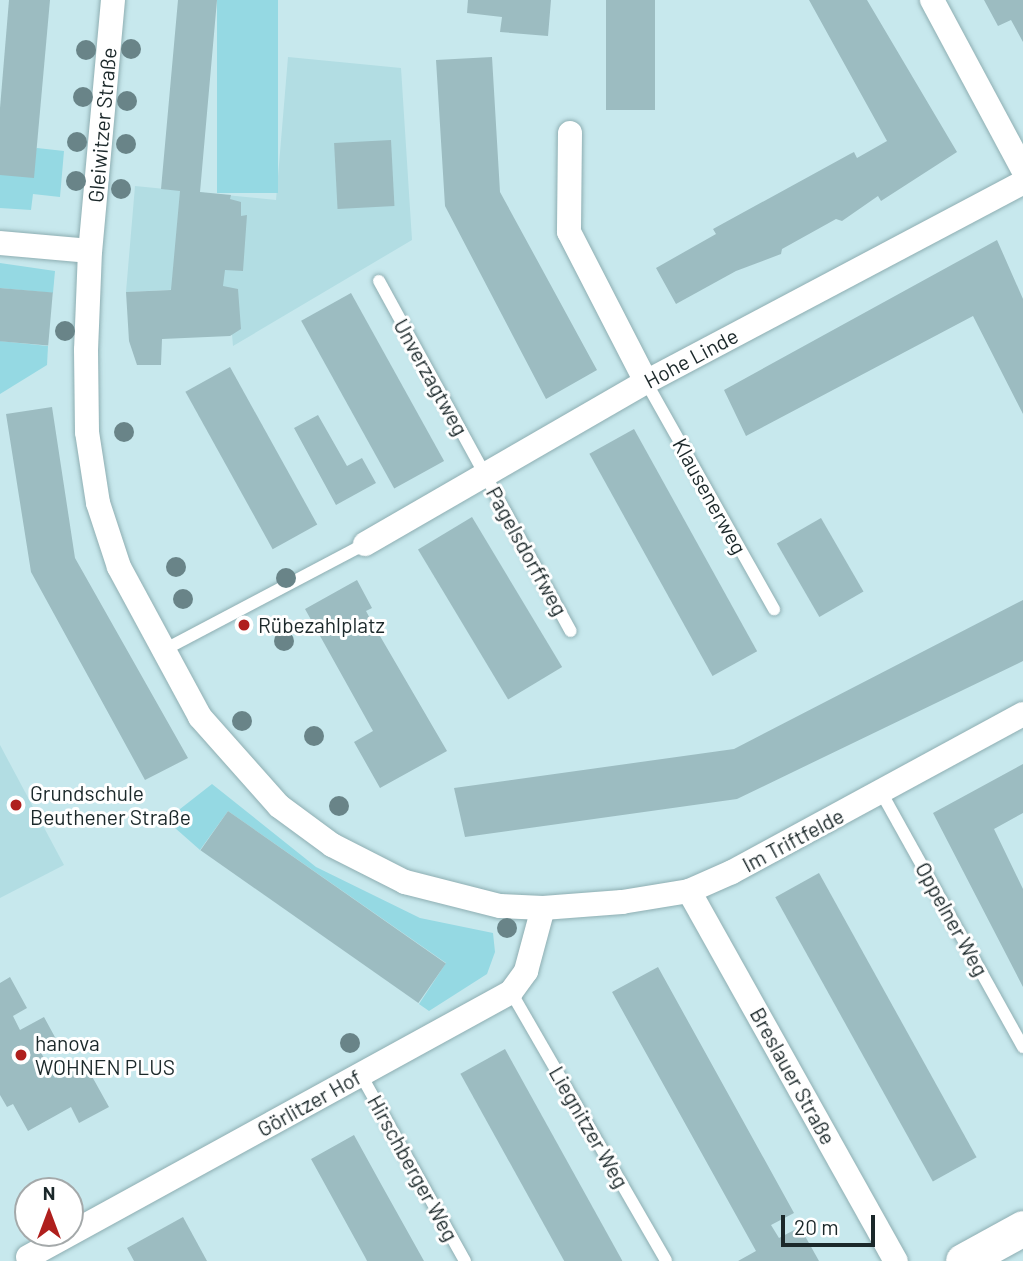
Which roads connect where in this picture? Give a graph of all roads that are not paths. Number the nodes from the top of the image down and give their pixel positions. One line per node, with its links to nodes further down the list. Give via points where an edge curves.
1 (113, 0): 7 (street, Gleiwitzer Straße)
2 (932, 0): 4 (street)
3 (570, 133): 9 (street, via 569,232)
4 (1023, 170)
5 (1023, 182): 9 (street, Hohe Linde)
6 (0, 243): 7 (street)
7 (90, 251): 14 (street, via 87,432 98,503 119,567)
8 (379, 281): 10 (lane, Unverzagtweg)
9 (646, 382): 10 (street, Hohe Linde); 12 (lane, Klausenerweg)
10 (484, 472): 11 (street, Hohe Linde); 13 (lane, Pagelsdorffweg)
11 (365, 544): 14 (lane)
12 (774, 609)
13 (571, 631)
14 (162, 651): 18 (street, via 200,717 238,764 279,806 332,845 405,882 500,906)
15 (1023, 714): 16 (street, Im Triftfelde)
16 (881, 792): 17 (street, Im Triftfelde); 20 (lane, Oppelner Weg)
17 (689, 891): 18 (street, Im Triftfelde); 26 (street, Breslauer Straße)
18 (543, 908): 19 (street, via 526,971)
19 (511, 992): 21 (street, Görlitzer Hof); 25 (lane, Liegnitzer Weg)
20 (1023, 1047)
21 (361, 1075): 23 (street, Görlitzer Hof); 24 (lane, Hirschberger Weg)
22 (1023, 1228): 27 (street)
23 (28, 1257)
24 (466, 1261)
25 (666, 1261)
26 (896, 1261)
27 (963, 1261)

